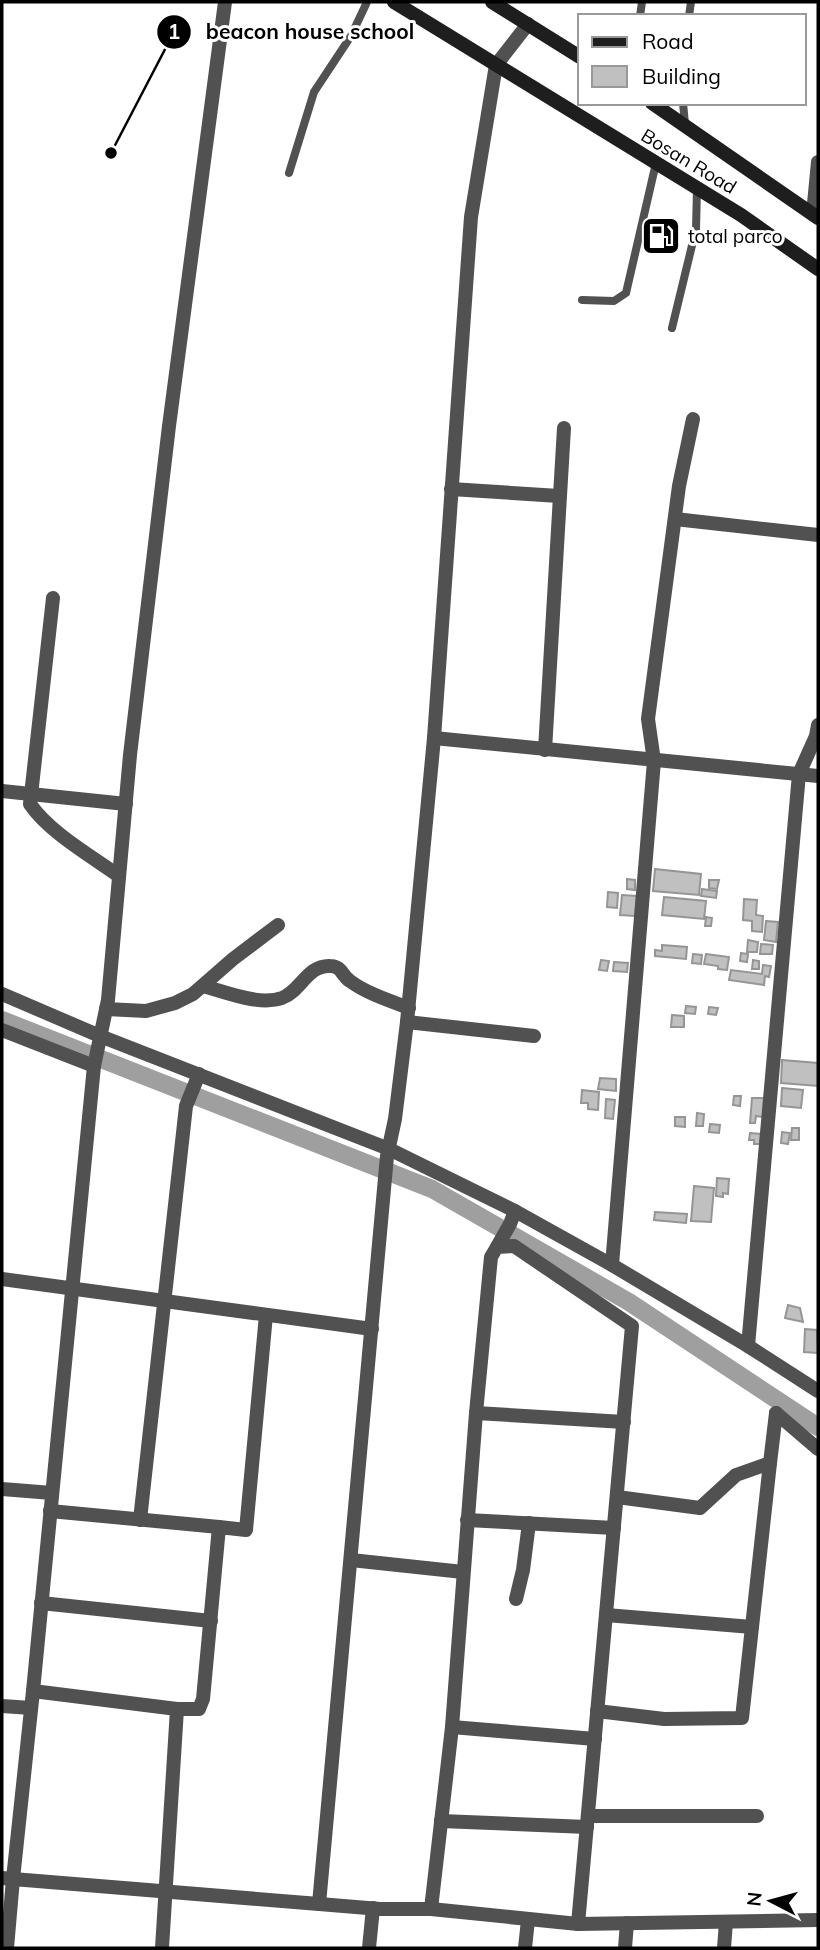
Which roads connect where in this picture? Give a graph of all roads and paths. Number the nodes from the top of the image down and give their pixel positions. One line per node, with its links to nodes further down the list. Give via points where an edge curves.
1 (225, 2): 34 (street, via 169,426)
2 (367, 2): 13 (lane, via 314,92)
3 (394, 2): 7 (main road, Bosan Road)
4 (492, 2): 5 (main road)
5 (528, 24): 6 (main road); 7 (street)
6 (578, 56)
7 (496, 65): 12 (main road, Bosan Road); 21 (street, via 471,217)
8 (655, 105): 10 (main road, Bosan Road)
9 (683, 105): 10 (lane)
10 (685, 124): 15 (main road, Bosan Road)
11 (818, 162): 15 (street)
12 (656, 163): 14 (main road, Bosan Road); 17 (lane, via 626,293 614,301)
13 (289, 173)
14 (697, 188): 16 (main road, Bosan Road); 18 (lane, via 696,229)
15 (815, 216)
16 (818, 269)
17 (582, 300)
18 (672, 328)
19 (693, 419): 23 (street)
20 (564, 428): 22 (street)
21 (452, 489): 22 (street); 27 (street)
22 (559, 496): 28 (street)
23 (675, 519): 24 (street); 29 (street, via 648,719)
24 (818, 535)
25 (53, 598): 33 (street)
26 (818, 725): 30 (street)
27 (434, 738): 28 (street); 40 (street)
28 (545, 750): 29 (street)
29 (654, 761): 30 (street); 48 (street)
30 (799, 774): 31 (street); 54 (street)
31 (818, 776)
32 (2, 791): 33 (street)
33 (31, 794): 34 (street); 35 (street, via 30,804 36,813)
34 (126, 804): 35 (street)
35 (119, 876): 39 (street)
36 (278, 925): 37 (street)
37 (203, 986): 39 (street, via 174,1003 146,1011); 40 (street, via 250,998 283,998 313,970 329,965)
38 (2, 994): 43 (street)
39 (106, 1009): 43 (street)
40 (408, 1015): 42 (street); 46 (street)
41 (2, 1030): 44 (street)
42 (534, 1036)
43 (98, 1041): 44 (street); 45 (street)
44 (94, 1066): 50 (street)
45 (199, 1074): 46 (street); 51 (street, via 186,1106)
46 (388, 1152): 47 (street); 53 (street)
47 (506, 1230): 48 (street); 56 (street, via 491,1257); 57 (street, via 514,1246 632,1326)
48 (612, 1265): 54 (street)
49 (2, 1279): 50 (street)
50 (71, 1286): 51 (street); 61 (street)
51 (164, 1302): 52 (street); 64 (street)
52 (266, 1315): 53 (street); 67 (street, via 246,1530)
53 (372, 1329): 69 (street)
54 (748, 1346): 55 (street)
55 (818, 1391)
56 (476, 1413): 57 (street); 65 (street)
57 (624, 1422): 62 (street)
58 (818, 1449): 59 (street, via 776,1413)
59 (770, 1463): 62 (street, via 736,1475 700,1508); 75 (street)
60 (2, 1489): 61 (street)
61 (52, 1493): 63 (street)
62 (617, 1497): 68 (street)
63 (50, 1511): 64 (street); 72 (street)
64 (140, 1520): 67 (street)
65 (467, 1520): 66 (street); 70 (street)
66 (528, 1523): 68 (street); 71 (street)
67 (219, 1527): 74 (street)
68 (614, 1528): 73 (street)
69 (351, 1560): 70 (street); 88 (street)
70 (463, 1572): 81 (street)
71 (516, 1599)
72 (41, 1604): 74 (street); 76 (street)
73 (606, 1615): 75 (street); 80 (street)
74 (211, 1621): 79 (street, via 202,1705 192,1711)
75 (752, 1627): 80 (street, via 742,1718 664,1718)
76 (33, 1691): 78 (street); 79 (street)
77 (2, 1706): 78 (street)
78 (31, 1708): 86 (street)
79 (177, 1709): 87 (street)
80 (597, 1711): 82 (street)
81 (452, 1727): 82 (street); 84 (street)
82 (594, 1739): 85 (street)
83 (757, 1816): 85 (street)
84 (441, 1821): 85 (street); 90 (street)
85 (587, 1821): 95 (street)
86 (7, 1878): 87 (street); 96 (street)
87 (166, 1891): 88 (street); 97 (street)
88 (319, 1904): 89 (street)
89 (373, 1908): 90 (street); 98 (street)
90 (431, 1909): 91 (street)
91 (528, 1920): 95 (street); 99 (street)
92 (818, 1920): 93 (street)
93 (726, 1922): 94 (street); 101 (street)
94 (627, 1923): 95 (street); 100 (street)
95 (578, 1924)
96 (7, 1948)
97 (162, 1948)
98 (369, 1948)
99 (525, 1948)
100 (625, 1948)
101 (724, 1948)

